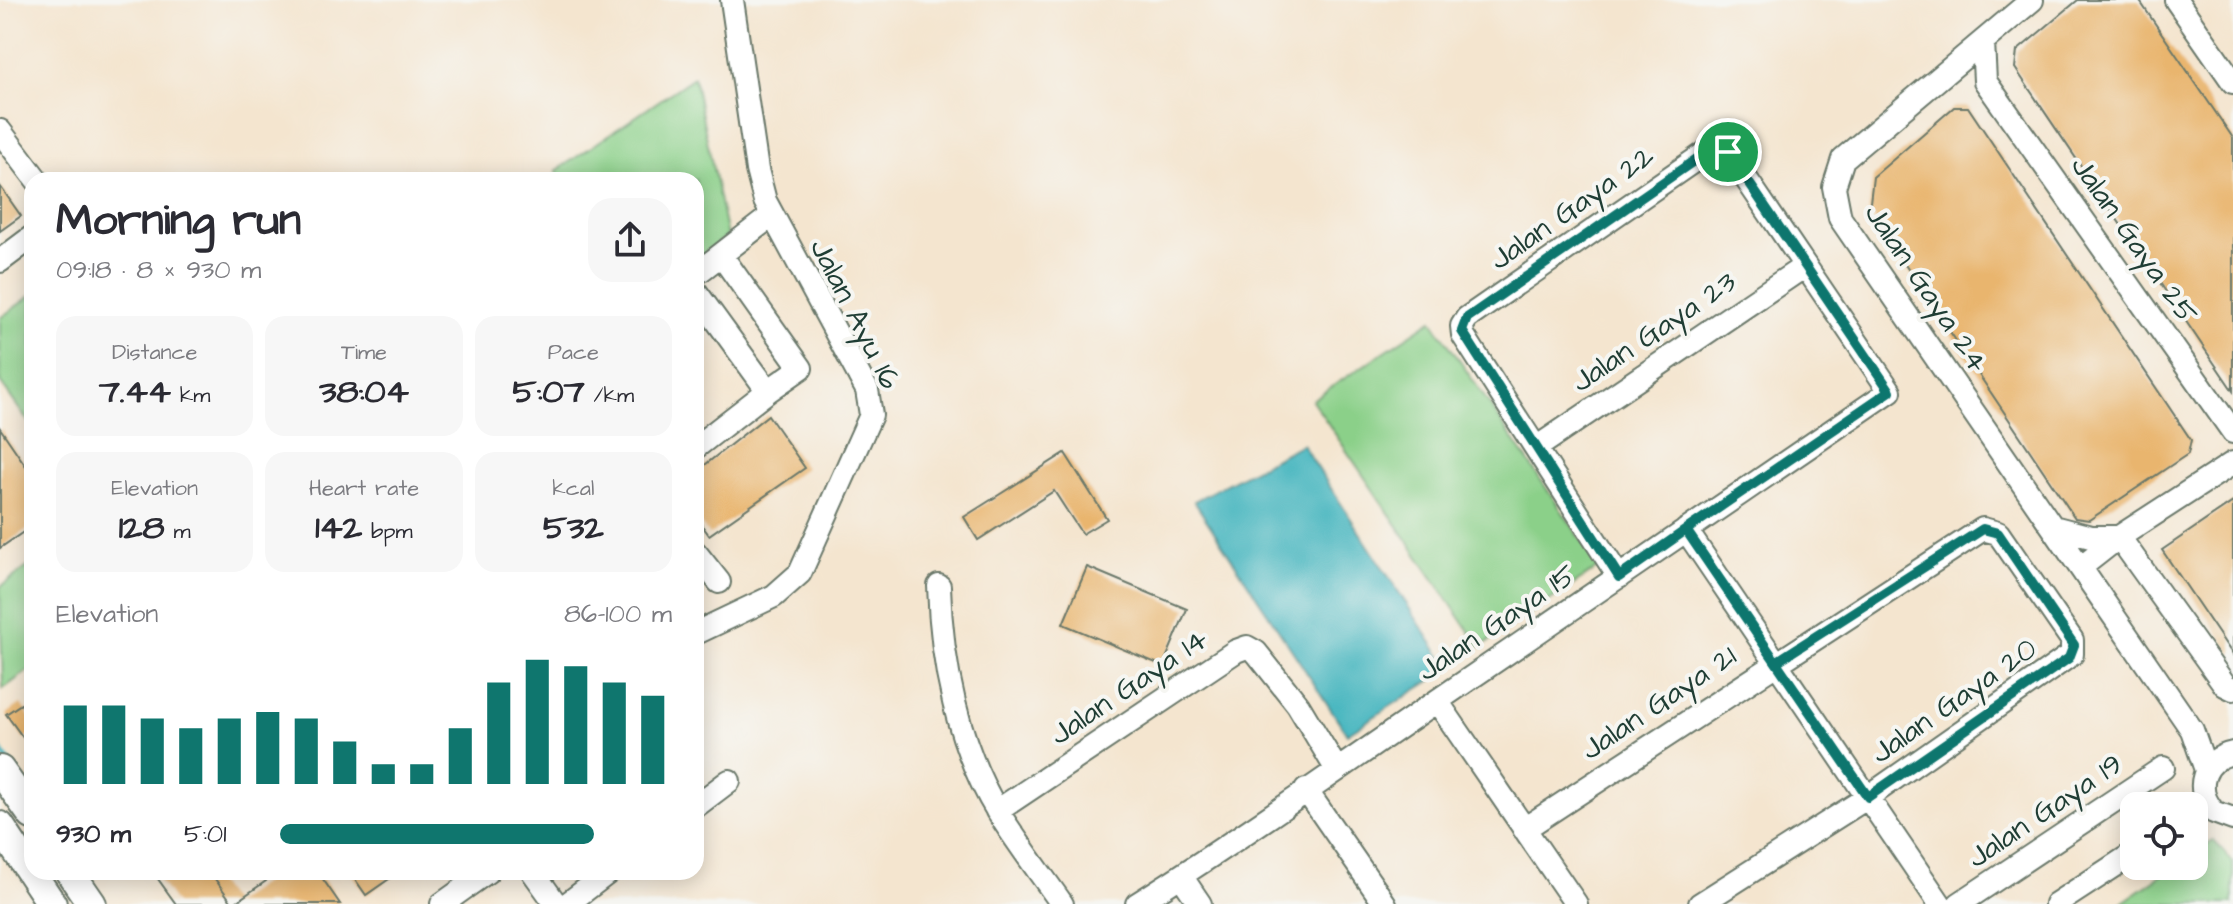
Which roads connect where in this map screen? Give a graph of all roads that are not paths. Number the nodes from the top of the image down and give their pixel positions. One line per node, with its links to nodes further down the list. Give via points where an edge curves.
1 (732, 0): 9 (street, Jalan Ayu 16)
2 (2032, 0): 4 (street, Jalan Gaya 24)
3 (2176, 0): 7 (street)
4 (1983, 42): 5 (street, Jalan Gaya 24); 6 (street)
5 (1953, 69): 6 (street); 25 (street, Jalan Gaya 24, via 1843,159 1834,187 1840,218)
6 (1985, 81): 21 (street, Jalan Gaya 25)
7 (2233, 82)
8 (0, 131): 10 (street)
9 (757, 170): 11 (street, Jalan Ayu 16); 13 (street, via 751,215)
10 (31, 172)
11 (771, 216): 13 (street); 15 (street, Jalan Ayu 16)
12 (24, 243): 14 (street)
13 (729, 249): 15 (street, via 751,242 776,248); 17 (street); 19 (street, via 801,368)
14 (0, 261)
15 (797, 264): 34 (street, Jalan Ayu 16, via 867,390 868,426 792,582 766,601)
16 (1805, 266): 20 (street, Jalan Gaya 22); 23 (street, Jalan Gaya 23); 23 (street, Jalan Gaya 22, via 1728,152 1711,149 1464,321 1463,335)
17 (704, 268)
18 (704, 303): 19 (street)
19 (768, 391): 22 (street)
20 (1890, 391): 27 (street, Jalan Gaya 15)
21 (2233, 432)
22 (704, 441)
23 (1536, 448): 31 (street, Jalan Gaya 22)
24 (2233, 463): 28 (street)
25 (2053, 527): 28 (street, via 2091,537); 30 (street, Jalan Gaya 24)
26 (1991, 529): 35 (street, Jalan Gaya 21, via 1983,529); 47 (street, Jalan Gaya 20, via 2072,640 2072,654)
27 (1686, 530): 31 (street, Jalan Gaya 15); 35 (street)
28 (2119, 537): 30 (street); 36 (street)
29 (704, 563): 32 (street)
30 (2082, 566): 38 (street, Jalan Gaya 24)
31 (1619, 577): 37 (street, Jalan Gaya 15)
32 (719, 582)
33 (939, 586): 50 (street, via 948,669 964,739)
34 (704, 629)
35 (1776, 662): 47 (street); 53 (street, Jalan Gaya 21)
36 (2233, 689)
37 (1437, 701): 42 (street, Jalan Gaya 15); 53 (street)
38 (2192, 730): 39 (street, Jalan Gaya 24); 43 (street, Jalan Gaya 24)
39 (2232, 753): 43 (street, via 2220,756)
40 (2163, 768): 76 (street, Jalan Gaya 19)
41 (0, 770): 49 (main road)
42 (1337, 770): 45 (street, Jalan Gaya 15); 50 (street, Jalan Gaya 14, via 1298,705 1247,647)
43 (2204, 779): 46 (street); 51 (street, Jalan Gaya 24, via 2207,805)
44 (729, 781): 48 (street)
45 (1306, 790): 57 (street, Jalan Gaya 15); 72 (street)
46 (2196, 792)
47 (1868, 797): 74 (street, Jalan Gaya 20); 75 (street)
48 (704, 800)
49 (24, 804)
50 (997, 811): 69 (street)
51 (2229, 819): 52 (street)
52 (2208, 821)
53 (1524, 829): 73 (street)
54 (2, 834): 56 (main road)
55 (2120, 863): 63 (street)
56 (24, 865)
57 (1181, 876): 70 (street, Jalan Gaya 15); 71 (street)
58 (35, 880): 64 (main road)
59 (76, 880): 65 (main road)
60 (476, 880): 66 (street)
61 (539, 880): 67 (street)
62 (598, 880): 68 (street)
63 (2070, 900)
64 (52, 904)
65 (92, 904)
66 (442, 904)
67 (556, 904)
68 (567, 904)
69 (1062, 904)
70 (1137, 904)
71 (1200, 904)
72 (1385, 904)
73 (1576, 904)
74 (1700, 904)
75 (1940, 904)
76 (1959, 904)

